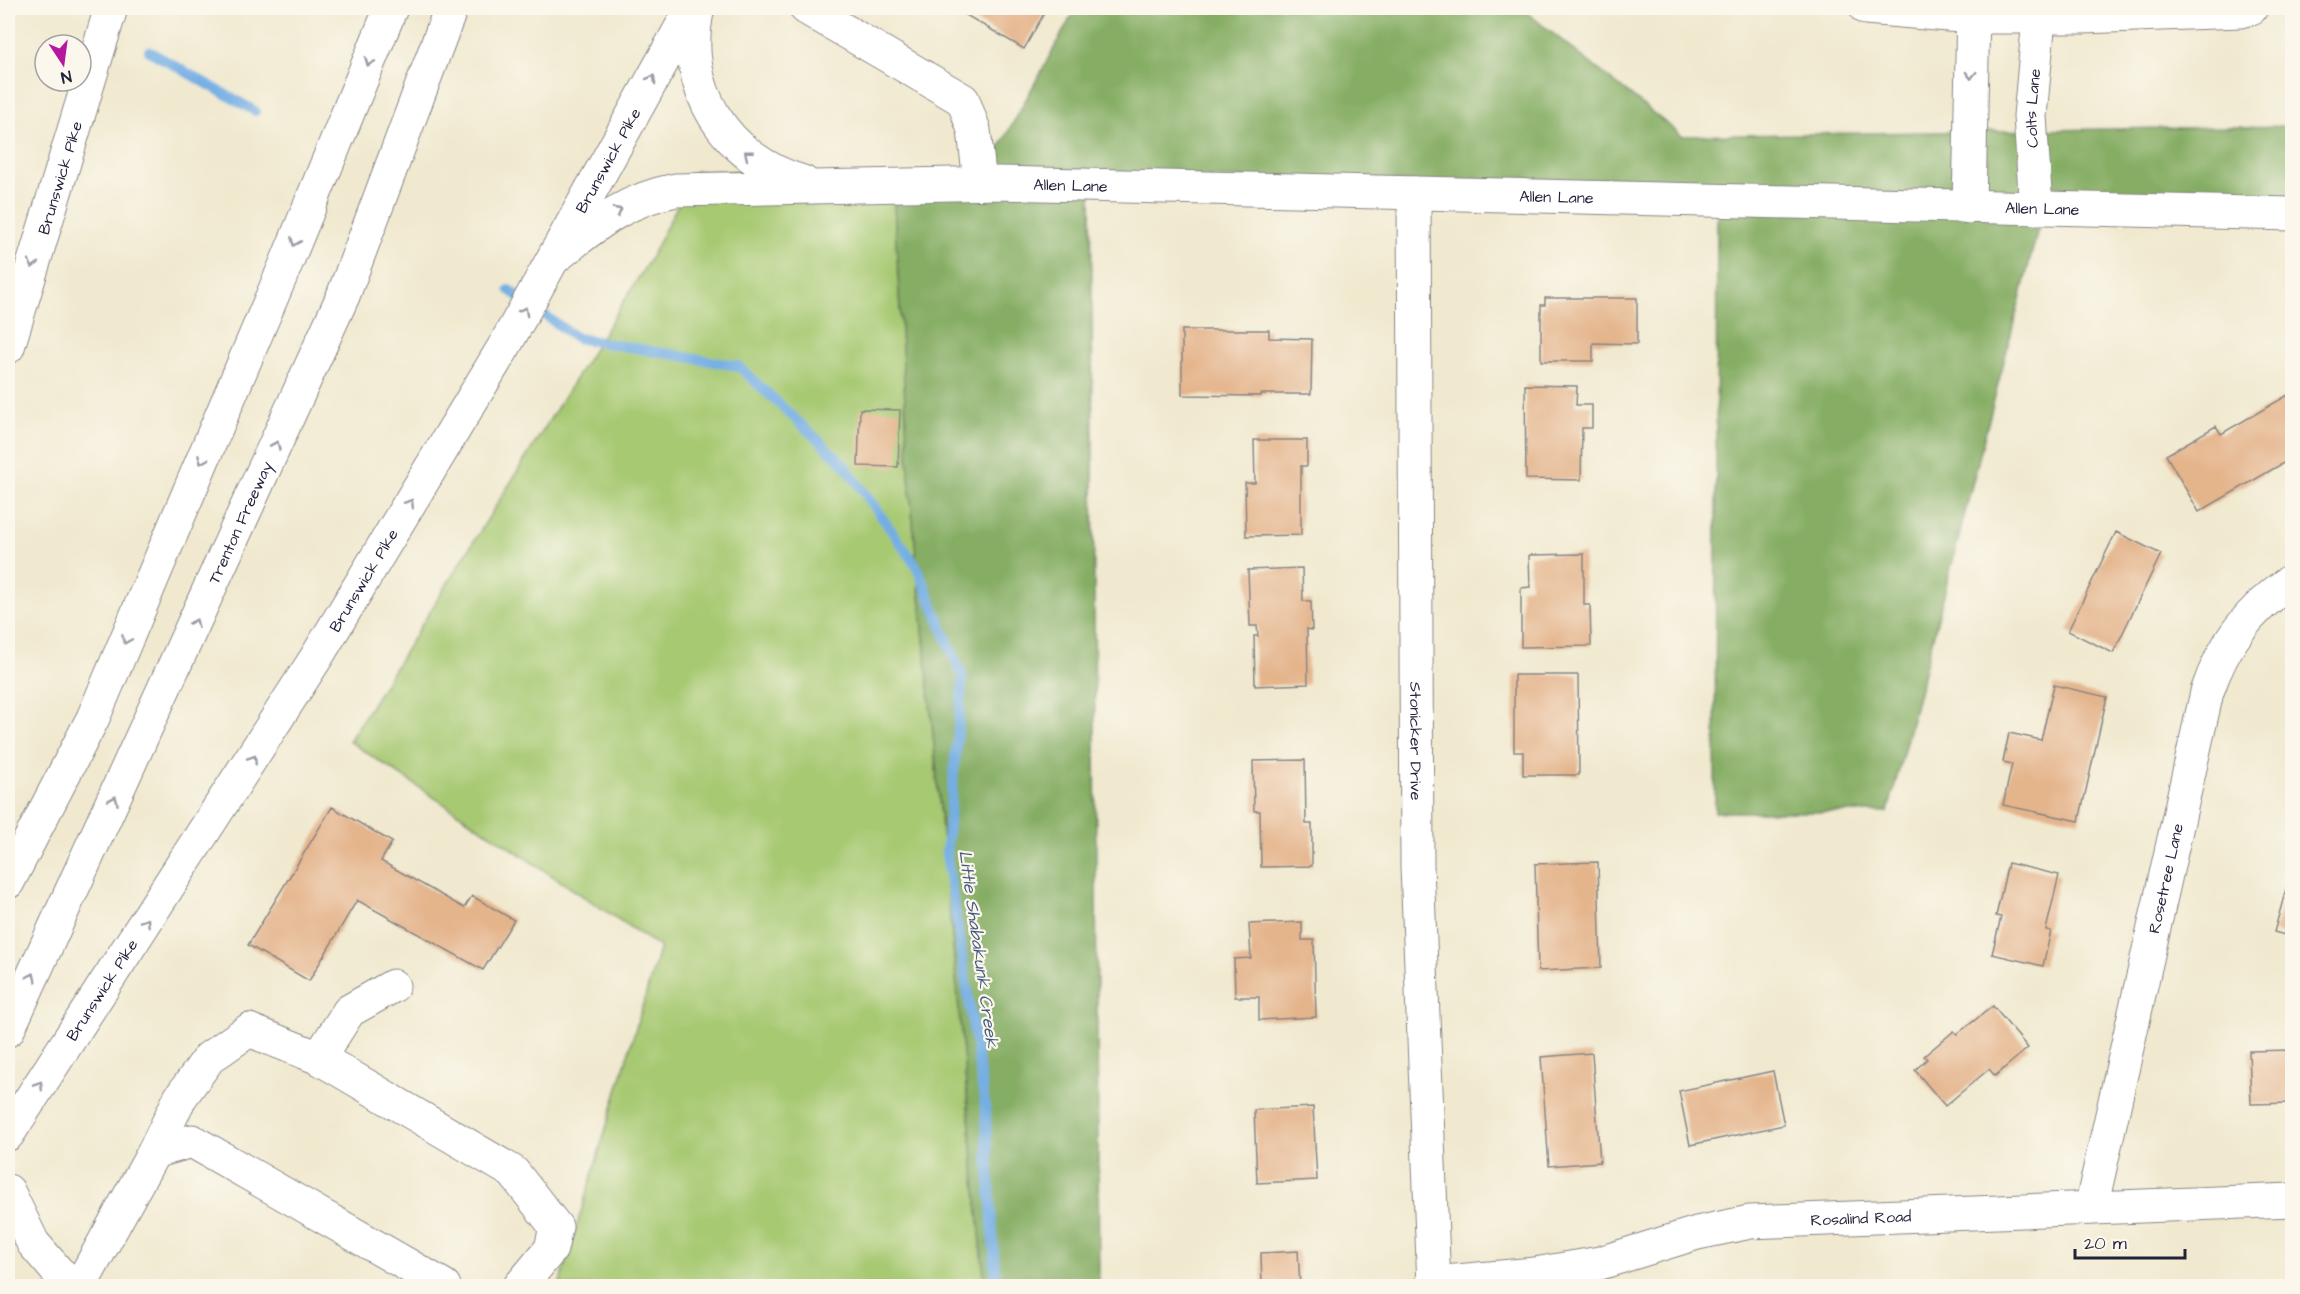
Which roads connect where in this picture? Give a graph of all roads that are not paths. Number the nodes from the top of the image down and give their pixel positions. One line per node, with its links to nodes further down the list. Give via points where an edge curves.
1 (111, 8): 18 (main road, Brunswick Pike, one-way to 18)
2 (391, 8): 20 (main road, one-way to 20, via 93,718)
3 (451, 8): 22 (main road, Trenton Freeway, one-way to 3, via 343,296)
4 (692, 8): 17 (main road, Brunswick Pike, one-way to 4)
5 (698, 8): 12 (main road, Allen Lane, one-way to 5, via 780,176 747,155 722,129 704,95 695,63 693,27)
6 (807, 8): 11 (main road, via 963,100 974,130)
7 (1866, 8): 9 (main road)
8 (2251, 8): 10 (main road)
9 (1972, 12): 10 (main road); 14 (main road, one-way to 14)
10 (2040, 12): 15 (main road, Colts Lane, via 2030,116)
11 (980, 183): 12 (main road, Allen Lane); 13 (main road, Allen Lane)
12 (819, 187): 17 (main road, Allen Lane, one-way to 12, via 611,214 650,195 676,190)
13 (1414, 193): 14 (main road, Allen Lane); 30 (main road, Stonicker Drive, via 1416,867)
14 (1969, 207): 15 (main road, Allen Lane)
15 (2036, 208): 16 (main road, Allen Lane)
16 (2292, 214)
17 (548, 268): 24 (main road, Brunswick Pike, one-way to 17, via 310,668)
18 (8, 347)
19 (2292, 580): 28 (main road, Rosetree Lane, via 2263,601 2235,632 2214,669)
20 (8, 882)
21 (393, 986): 23 (main road, via 349,1011)
22 (8, 1030)
23 (319, 1058): 25 (main road, via 249,1030 209,1058 180,1098); 32 (main road, via 513,1172 556,1227 551,1249)
24 (8, 1134)
25 (154, 1152): 29 (main road); 31 (main road, via 192,1141)
26 (8, 1191): 29 (main road, via 33,1243)
27 (2292, 1200): 28 (main road, Rosalind Road)
28 (2091, 1208): 30 (main road, Rosalind Road, via 1750,1222 1697,1233 1600,1263)
29 (71, 1282)
30 (1434, 1285)
31 (444, 1287)
32 (520, 1287)

